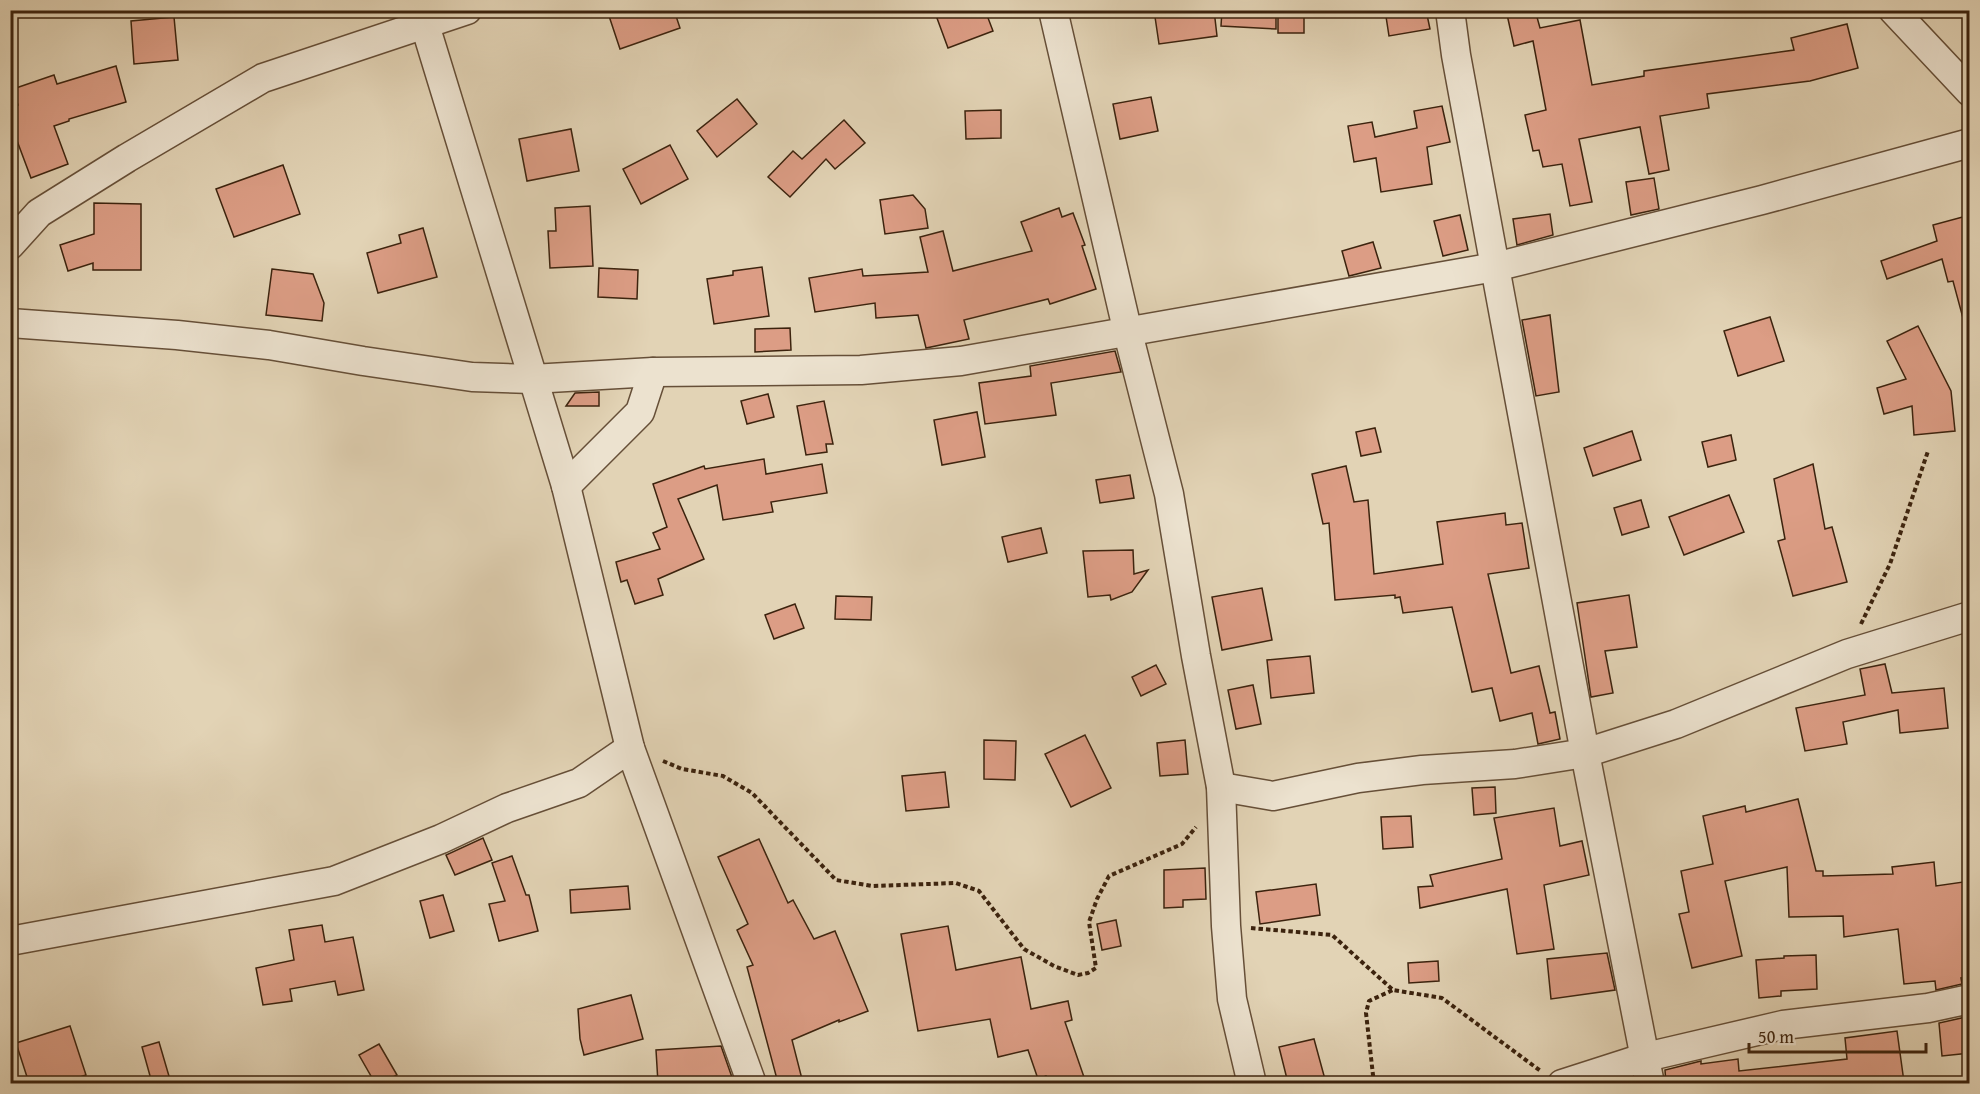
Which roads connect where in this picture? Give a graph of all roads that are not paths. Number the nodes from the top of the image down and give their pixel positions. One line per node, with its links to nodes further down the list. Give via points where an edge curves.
1 (468, 10): 5 (street)
2 (1053, 10): 11 (street)
3 (1450, 10): 9 (street)
4 (1893, 10): 6 (street)
5 (425, 25): 8 (street, via 263,78 39,213); 13 (street)
6 (1970, 92)
7 (1970, 143): 9 (street)
8 (10, 245)
9 (1495, 267): 11 (street); 17 (street)
10 (10, 323): 13 (street, via 188,336 472,376)
11 (1128, 333): 12 (street, via 961,361 872,369); 18 (street, via 1169,494)
12 (653, 372): 13 (street); 14 (street, via 640,412)
13 (532, 379): 14 (street)
14 (566, 486): 16 (street)
15 (1970, 616): 17 (street, via 1846,654 1676,724)
16 (630, 748): 19 (street, via 579,783 507,808 334,880); 23 (street)
17 (1586, 753): 18 (street, via 1515,764 1368,777 1273,796); 21 (street)
18 (1221, 787): 24 (street, via 1232,999)
19 (10, 941)
20 (1970, 999): 21 (street, via 1928,1008 1783,1025)
21 (1648, 1070): 22 (street)
22 (1555, 1080)
23 (752, 1083)
24 (1252, 1083)

